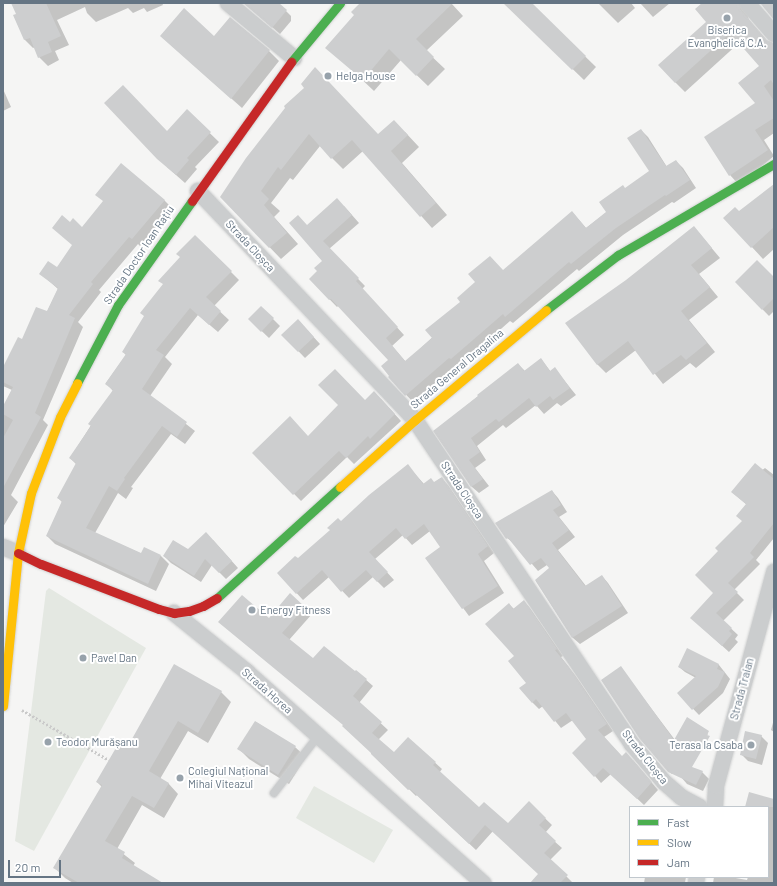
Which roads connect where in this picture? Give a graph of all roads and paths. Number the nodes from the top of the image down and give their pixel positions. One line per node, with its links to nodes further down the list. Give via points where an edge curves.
1 (228, 3): 5 (street)
2 (340, 3): 5 (main road, Strada Doctor Ioan Rațiu)
3 (747, 3): 4 (street)
4 (774, 34)
5 (294, 58): 7 (main road, Strada Doctor Ioan Rațiu)
6 (774, 164): 8 (main road, Strada General Dragalina, via 618,255 571,290)
7 (198, 191): 8 (street, Strada Cloșca); 10 (main road, Strada Doctor Ioan Rațiu, via 118,305 60,417 31,494)
8 (414, 420): 12 (main road, Strada General Dragalina, via 220,596 203,606); 17 (street, Strada Cloșca, via 631,743 664,782 681,797)
9 (3, 547): 10 (street)
10 (18, 553): 12 (main road, Strada Horea); 13 (main road, Strada Doctor Ioan Rațiu)
11 (774, 572): 18 (street, Strada Traian, via 716,786)
12 (174, 613): 14 (street, Strada Horea, via 247,672)
13 (3, 703): 15 (path)
14 (318, 736): 16 (lane); 19 (street, Strada Horea)
15 (109, 760)
16 (274, 793)
17 (698, 806)
18 (715, 806)
19 (483, 883)

